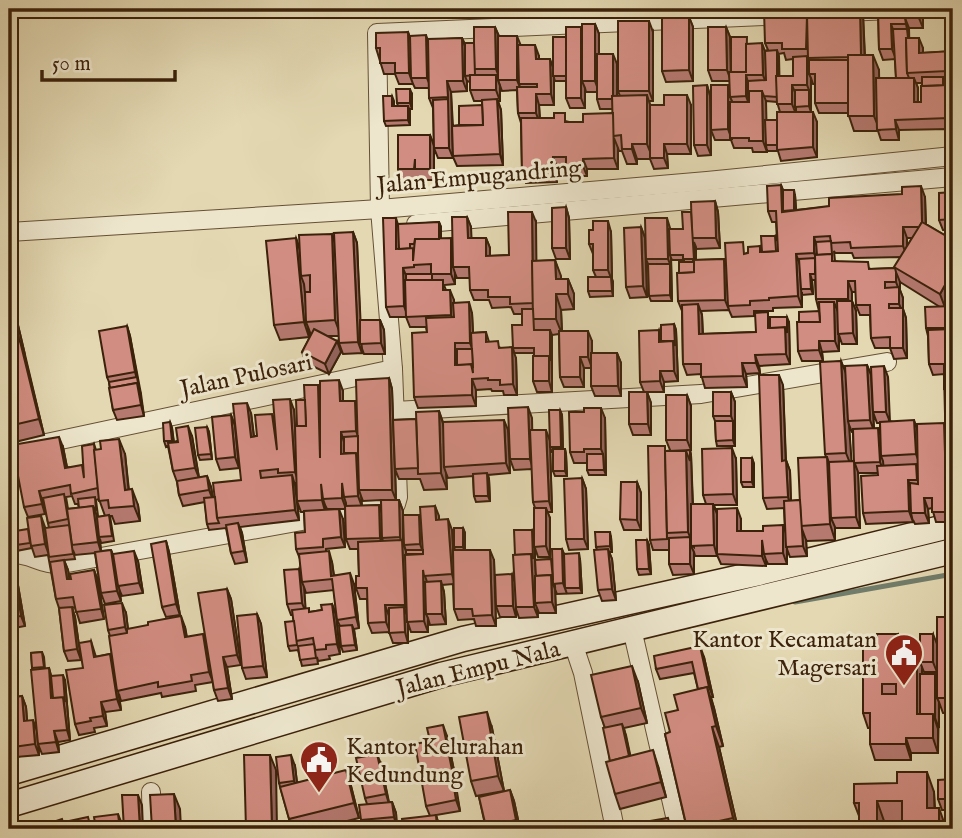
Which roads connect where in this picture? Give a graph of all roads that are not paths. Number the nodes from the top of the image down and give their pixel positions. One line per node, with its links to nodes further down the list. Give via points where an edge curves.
1 (921, 9): 5 (street, via 377,33)
2 (953, 156): 3 (street, Jalan Empugandring)
3 (868, 173): 4 (street); 5 (street, Jalan Empugandring)
4 (953, 177)
5 (381, 219): 6 (street, Jalan Empugandring); 8 (street)
6 (9, 232)
7 (887, 362): 9 (street, via 701,394)
8 (393, 369): 9 (street); 10 (street, Jalan Pulosari)
9 (395, 411): 13 (street, via 396,504 62,565)
10 (9, 451)
11 (953, 525): 14 (main road, Jalan Empu Nala)
12 (953, 551): 15 (main road, Jalan Empu Nala)
13 (9, 554)
14 (479, 636): 16 (main road, Jalan Empu Nala); 18 (main road)
15 (634, 638): 17 (main road, Jalan Empu Nala); 25 (street)
16 (433, 648): 19 (main road); 20 (main road, Jalan Empu Nala)
17 (577, 655): 18 (main road, Jalan Empu Nala); 24 (street)
18 (486, 663): 19 (main road, Jalan Empu Nala)
19 (441, 674): 22 (main road, Jalan Empu Nala)
20 (9, 773)
21 (150, 792): 23 (street)
22 (9, 804)
23 (152, 829)
24 (615, 829)
25 (678, 829)

